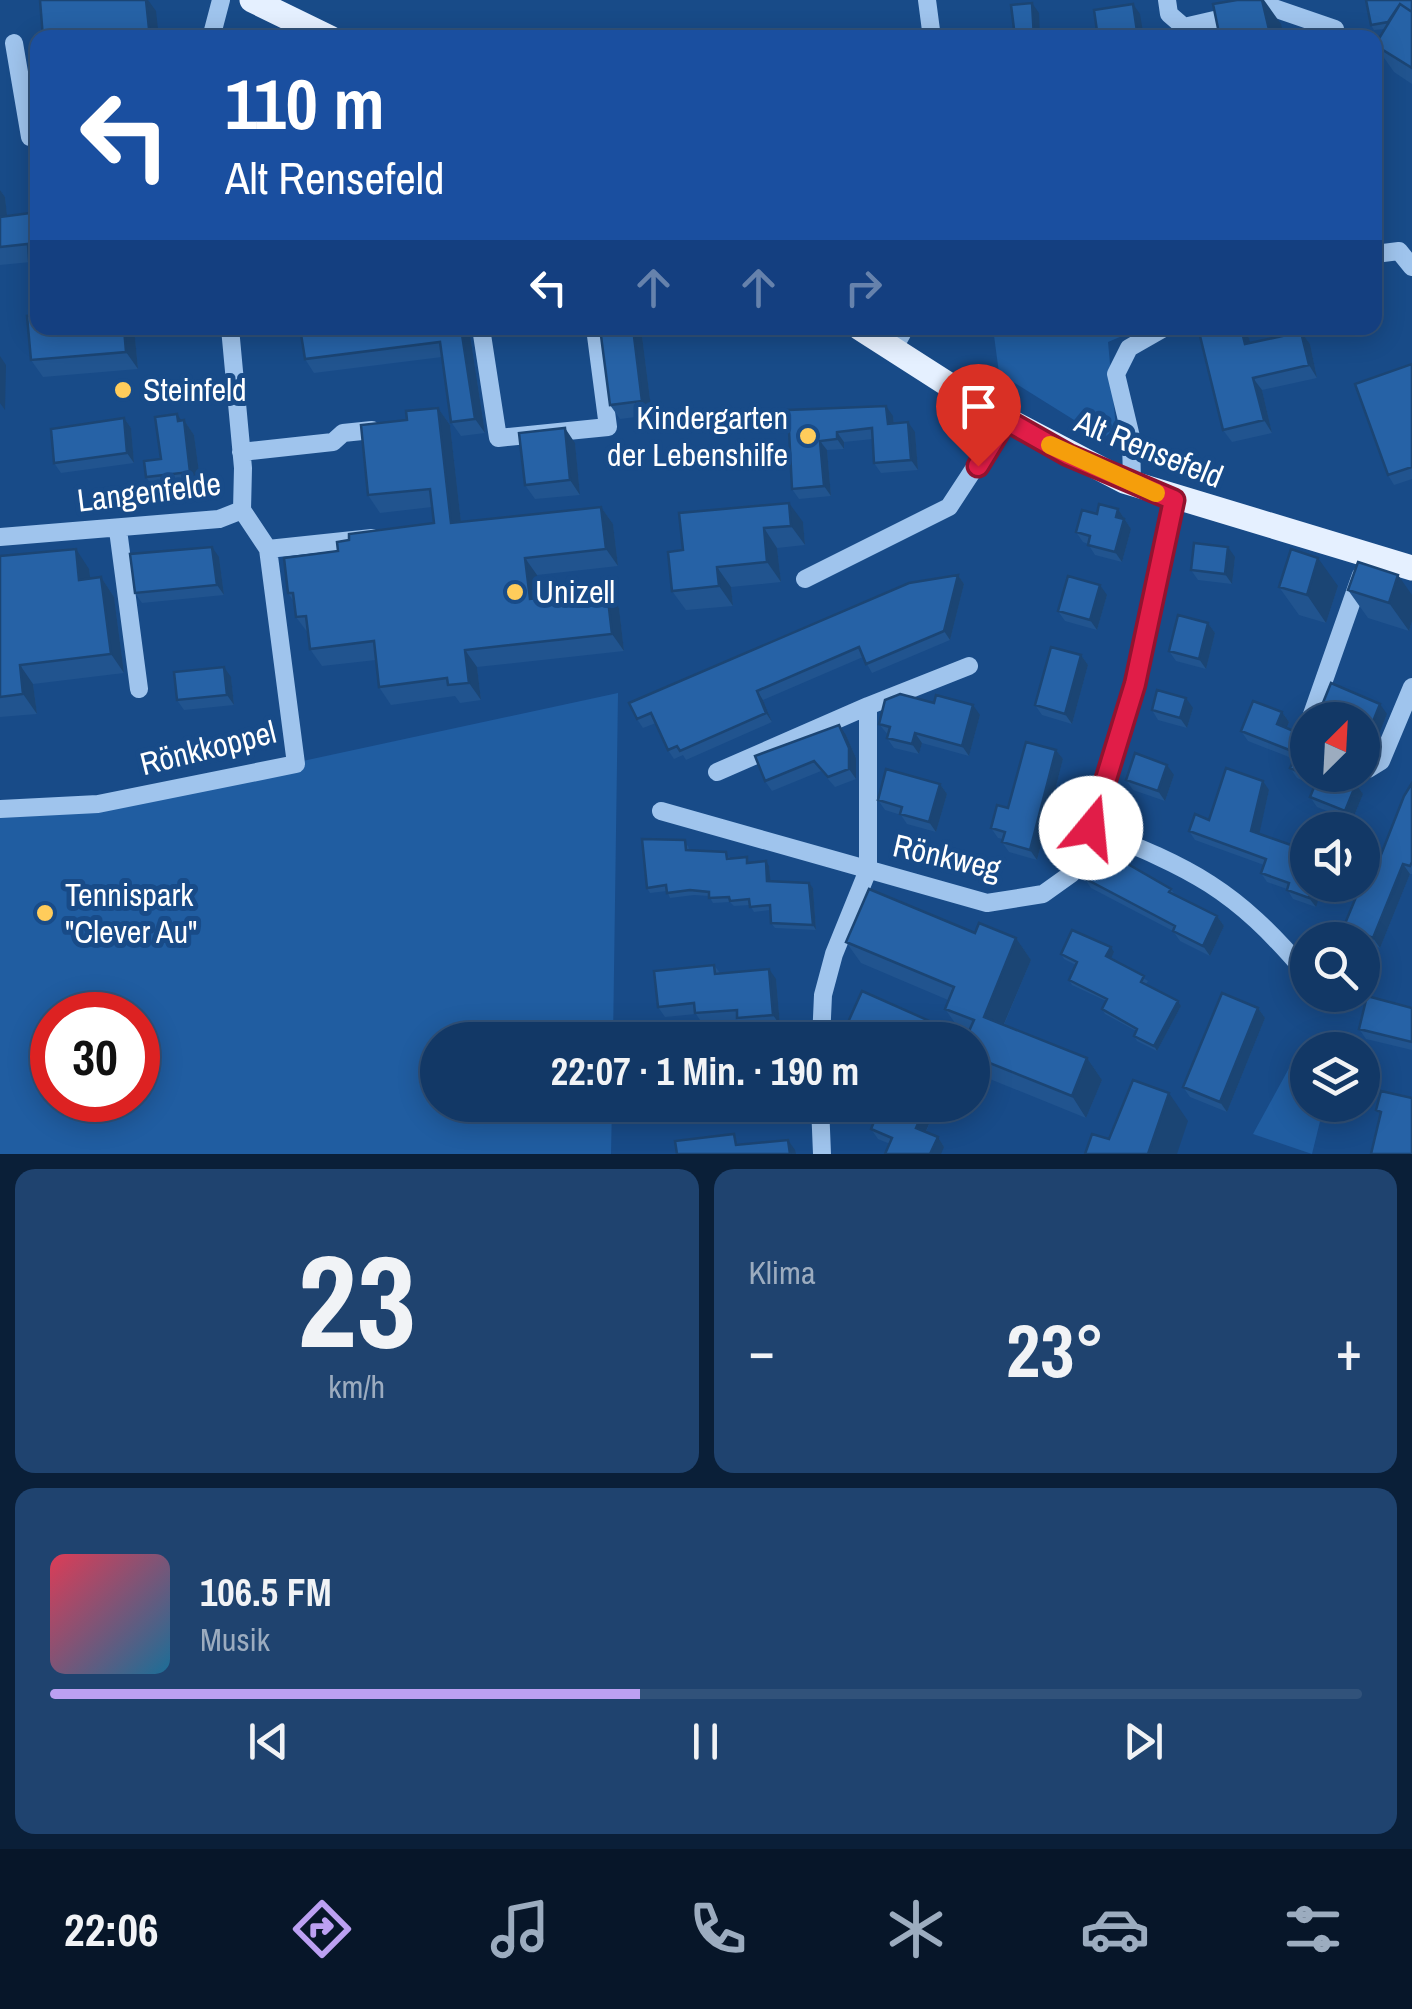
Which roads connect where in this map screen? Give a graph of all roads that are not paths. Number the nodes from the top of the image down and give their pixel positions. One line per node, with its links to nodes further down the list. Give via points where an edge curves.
1 (221, 0): 6 (street)
2 (252, 0): 7 (main road)
3 (927, 0): 8 (street)
4 (1167, 0): 5 (street, via 1170,14 1184,26 1271,7)
5 (1335, 29)
6 (213, 30)
7 (314, 30)
8 (931, 30)
9 (14, 43): 10 (street)
10 (30, 137)
11 (1382, 253): 12 (street, via 1399,251)
12 (1412, 267)
13 (231, 335): 20 (street, Langenfelde)
14 (482, 335): 15 (street, via 498,438 608,428)
15 (596, 335)
16 (1152, 335): 21 (street, via 1129,348 1116,374 1131,437)
17 (900, 338): 18 (main road, Alt Rensefeld)
18 (1006, 420): 21 (main road, Alt Rensefeld); 30 (street, via 949,506)
19 (372, 430): 20 (street, via 343,433 333,442)
20 (242, 452): 23 (street, Langenfelde)
21 (1132, 484): 22 (main road, Alt Rensefeld)
22 (1174, 500): 28 (main road, Alt Rensefeld); 40 (street, Rönkweg, via 1135,684)
23 (242, 510): 24 (street, Langenfelde, via 219,520); 27 (street, Rönkkoppel)
24 (118, 530): 26 (street, Langenfelde); 33 (street)
25 (394, 535): 27 (street)
26 (0, 536)
27 (268, 549): 38 (street, Rönkkoppel, via 296,764 98,804)
28 (1368, 556): 29 (main road, Alt Rensefeld); 34 (street)
29 (1408, 559)
30 (805, 579)
31 (969, 666): 35 (street)
32 (1412, 687): 36 (street)
33 (140, 689)
34 (1316, 702)
35 (868, 706): 37 (street); 41 (street)
36 (1380, 762)
37 (717, 772)
38 (0, 809)
39 (661, 811): 41 (street, Rönkweg)
40 (1091, 828): 41 (street, Rönkweg, via 1071,874 1043,894 1014,901 988,902); 42 (street, via 1227,892)
41 (868, 870): 43 (street, via 834,954)
42 (1290, 954)
43 (822, 1022)
44 (821, 1122): 45 (street)
45 (822, 1154)

